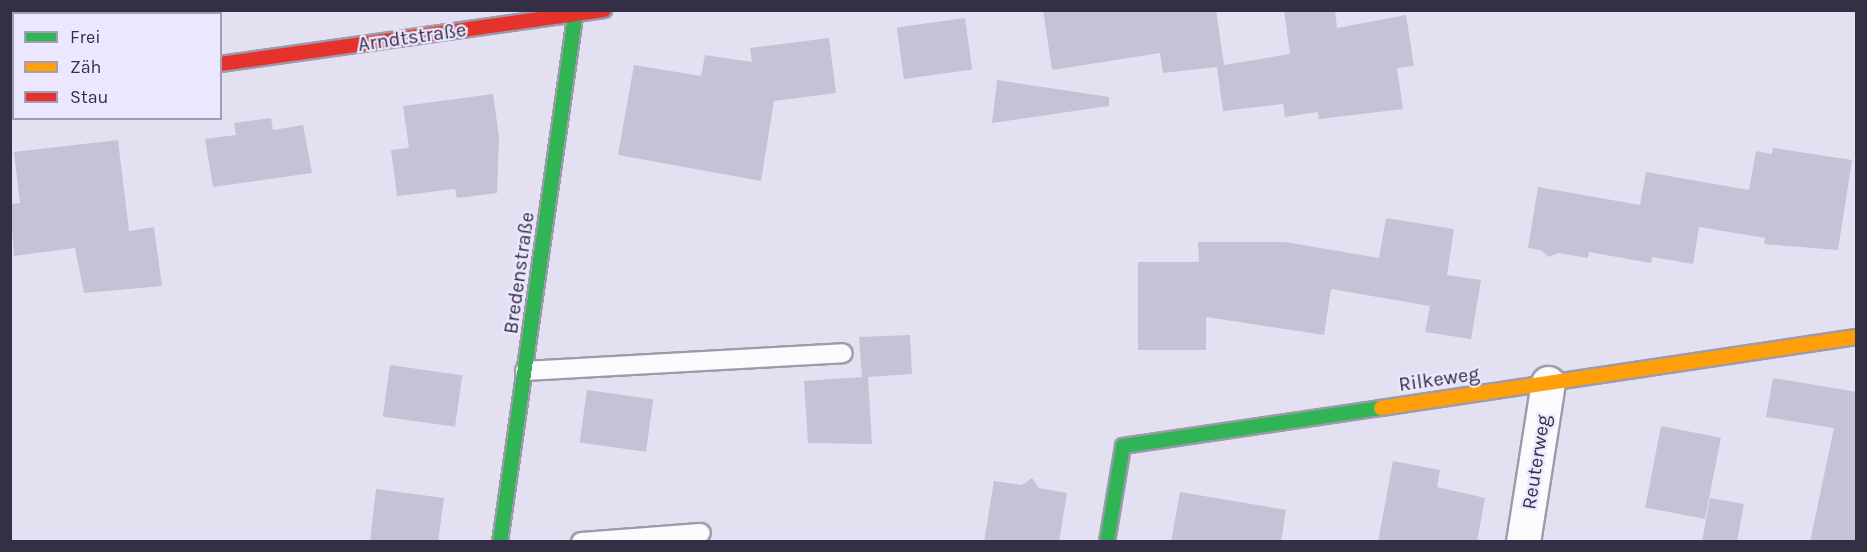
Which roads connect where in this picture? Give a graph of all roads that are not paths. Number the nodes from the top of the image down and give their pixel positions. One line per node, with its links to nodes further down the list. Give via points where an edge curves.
1 (604, 10): 2 (street, Arndtstraße)
2 (576, 13): 3 (street, Arndtstraße); 6 (street, Bredenstraße)
3 (222, 64)
4 (1857, 337): 7 (street, Rilkeweg)
5 (842, 352): 6 (lane)
6 (525, 371): 9 (street, Bredenstraße)
7 (1548, 383): 11 (street, Rilkeweg, via 1123,446); 12 (street, Reuterweg)
8 (701, 533): 10 (lane)
9 (500, 542)
10 (581, 542)
11 (1107, 542)
12 (1523, 542)

